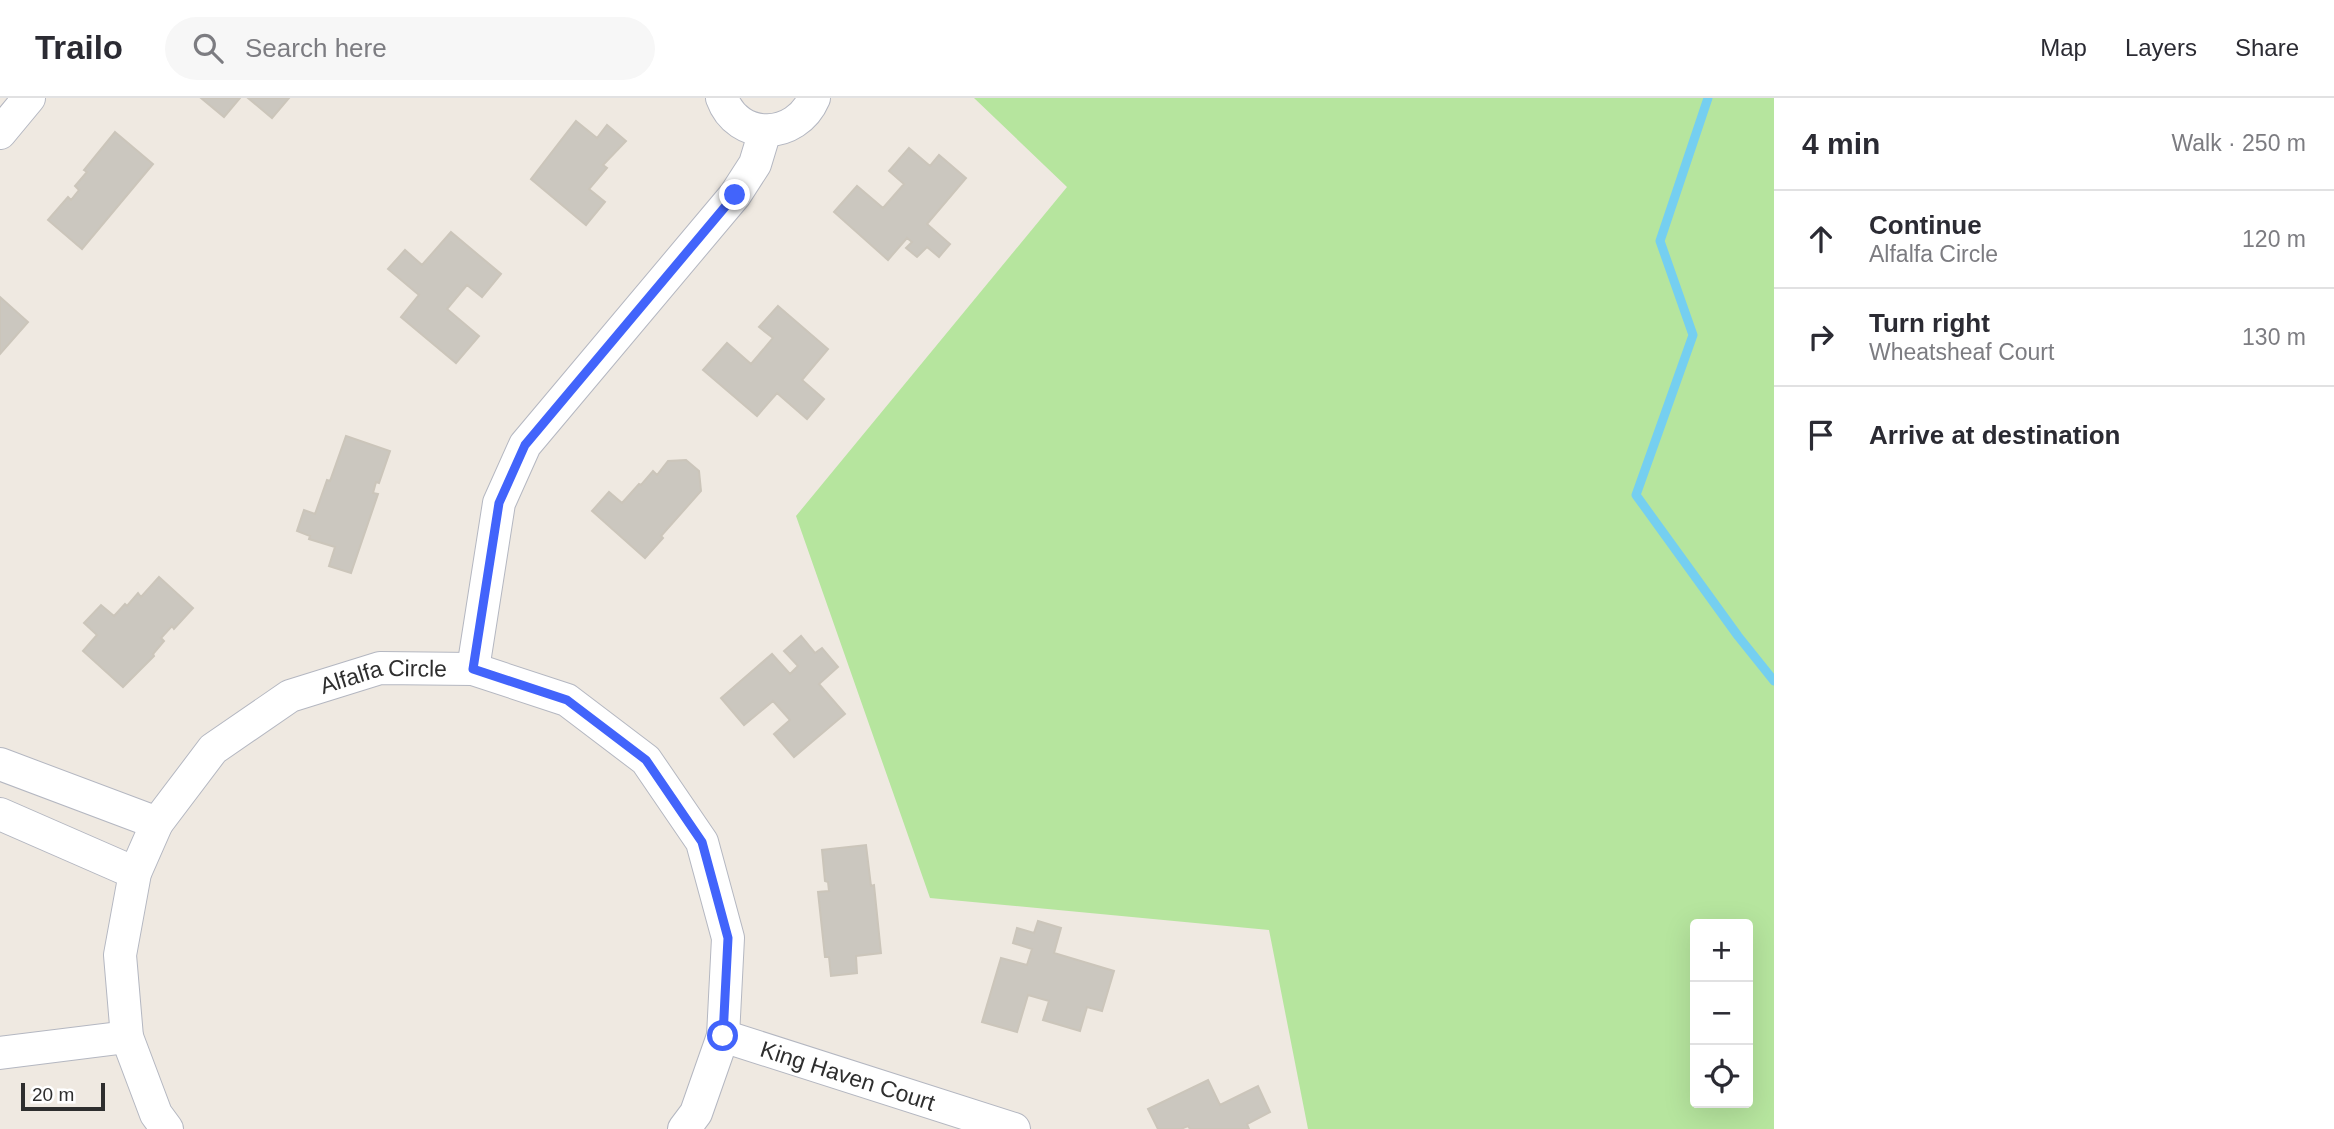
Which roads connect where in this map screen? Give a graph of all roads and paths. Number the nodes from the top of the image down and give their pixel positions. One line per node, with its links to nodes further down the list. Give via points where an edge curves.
1 (29, 98): 5 (street)
2 (722, 98): 4 (street, via 733,116)
3 (814, 98): 4 (street, via 797,121)
4 (765, 131): 6 (street, via 755,164 735,195 525,445 499,503)
5 (0, 133)
6 (473, 669): 9 (street, Alfalfa Circle, via 380,668 290,696 213,749); 11 (street, Alfalfa Circle, via 567,700 646,760 702,842 728,938)
7 (0, 764): 9 (street)
8 (0, 814): 10 (street)
9 (157, 823): 10 (street, Alfalfa Circle)
10 (135, 873): 12 (street, Alfalfa Circle, via 120,954)
11 (723, 1036): 15 (street, Alfalfa Circle, via 695,1113); 16 (street, King Haven Court)
12 (127, 1037): 13 (street); 14 (street, Alfalfa Circle, via 156,1114)
13 (0, 1053)
14 (167, 1129)
15 (684, 1129)
16 (1014, 1129)

